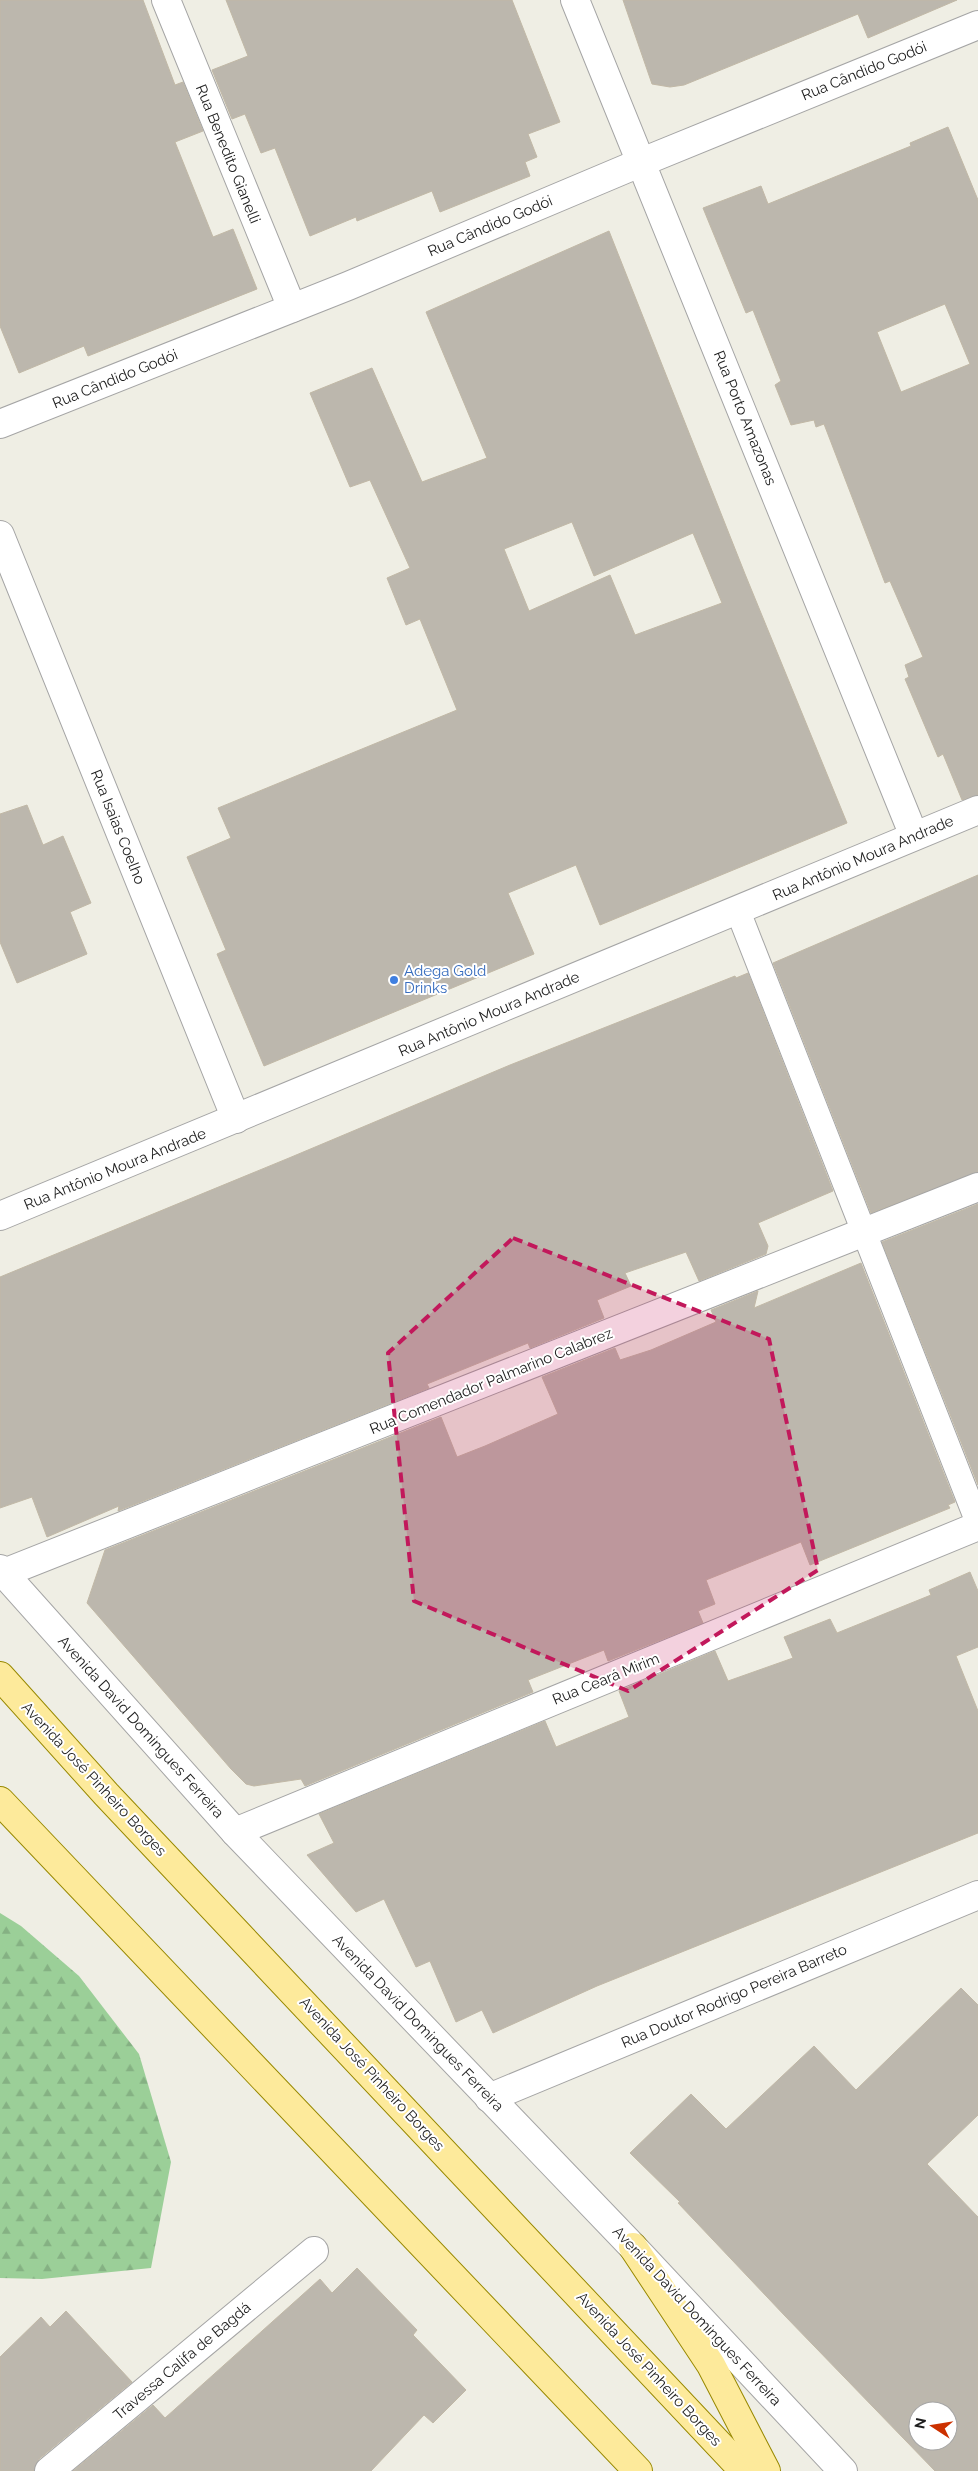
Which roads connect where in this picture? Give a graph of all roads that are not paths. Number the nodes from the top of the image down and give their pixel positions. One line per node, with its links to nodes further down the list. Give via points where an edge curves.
1 (166, 0): 5 (street, Rua Benedito Gianelli)
2 (575, 0): 4 (street, Rua Porto Amazonas)
3 (978, 25): 4 (street, Rua Cândido Godói)
4 (642, 162): 5 (street, Rua Cândido Godói); 9 (street, Rua Porto Amazonas)
5 (292, 308): 6 (street, Rua Cândido Godói)
6 (0, 424)
7 (0, 536): 11 (street, Rua Isaias Coelho)
8 (978, 810): 9 (street, Rua Antônio Moura Andrade)
9 (914, 836): 10 (street, Rua Antônio Moura Andrade)
10 (738, 911): 11 (street, Rua Antônio Moura Andrade); 14 (lane)
11 (236, 1119): 13 (street, Rua Antônio Moura Andrade)
12 (978, 1186): 14 (street, Rua Comendador Palmarino Calabrez)
13 (0, 1216)
14 (864, 1233): 15 (lane); 17 (street, Rua Comendador Palmarino Calabrez)
15 (978, 1522)
16 (978, 1526): 20 (street, Rua Ceará Mirim)
17 (2, 1571): 20 (street, Avenida David Domingues Ferreira)
18 (0, 1676): 27 (main road, Avenida José Pinheiro Borges, via 106,1794)
19 (2, 1804): 26 (main road)
20 (235, 1832): 22 (street, Avenida David Domingues Ferreira)
21 (978, 1895): 22 (street, Rua Doutor Rodrigo Pereira Barreto)
22 (489, 2098): 23 (street, Avenida David Domingues Ferreira)
23 (633, 2247): 28 (main road, via 711,2365); 29 (street, Avenida David Domingues Ferreira)
24 (314, 2251): 25 (street, Travessa Califa de Bagdá)
25 (50, 2471)
26 (638, 2471)
27 (744, 2471)
28 (766, 2471)
29 (843, 2471)

